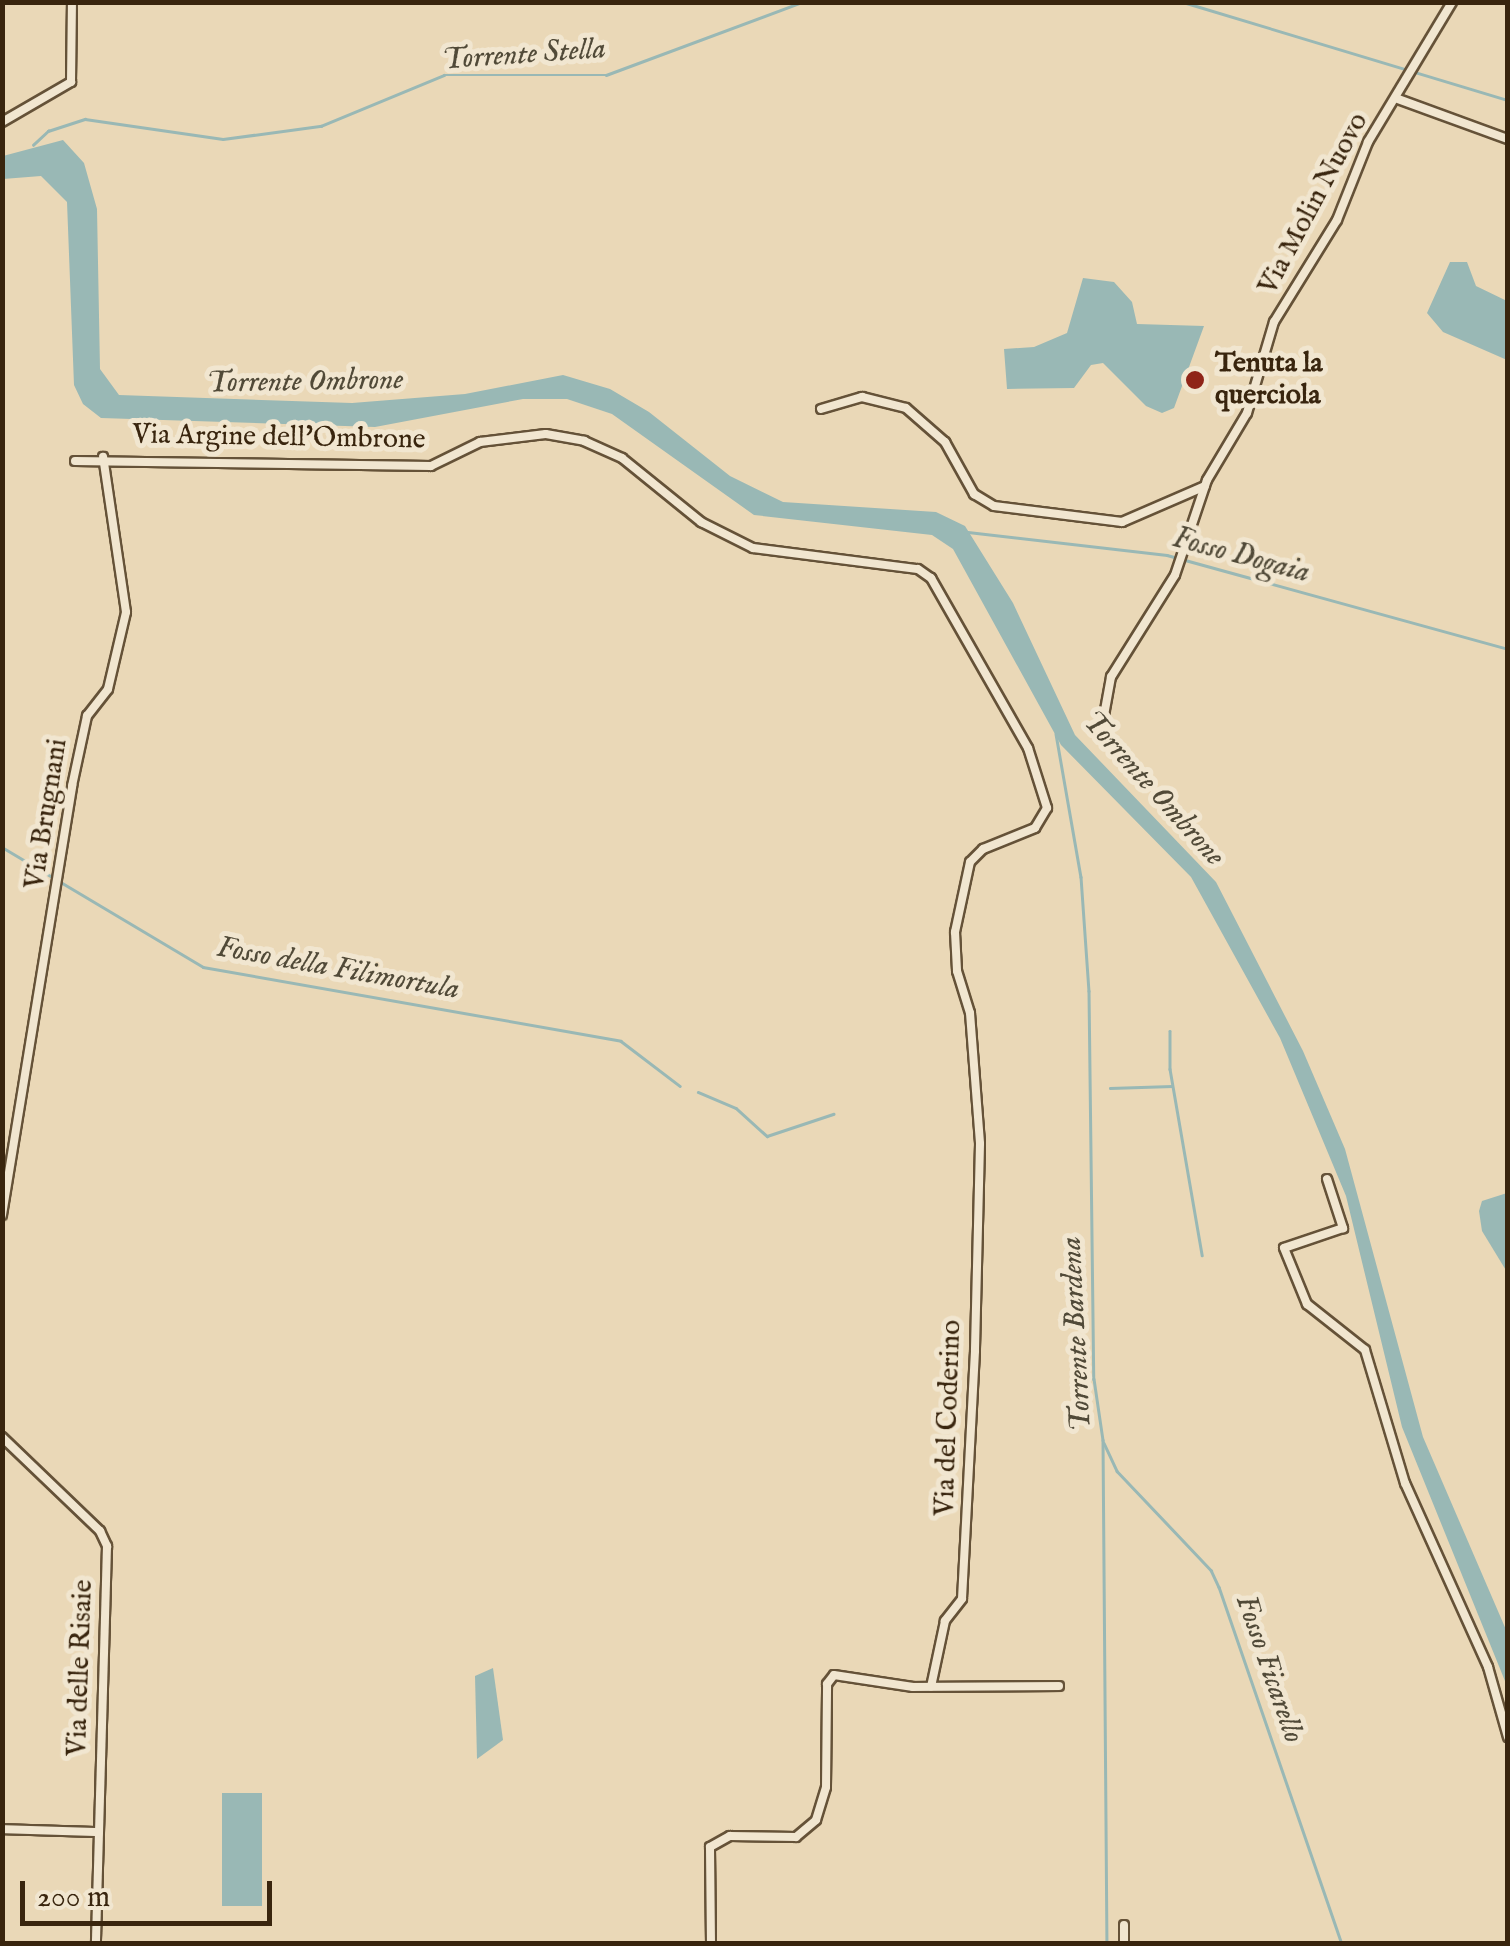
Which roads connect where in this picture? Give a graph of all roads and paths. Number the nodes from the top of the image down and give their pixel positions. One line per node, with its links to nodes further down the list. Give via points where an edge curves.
1 (72, 2): 4 (street, via 71,82)
2 (1452, 2): 3 (street, Via Molin Nuovo)
3 (1400, 95): 5 (street); 9 (street, Via Molin Nuovo, via 1368,142 1337,220 1274,322 1247,413)
4 (2, 122)
5 (1508, 139)
6 (821, 409): 9 (street, via 862,397 906,408 951,449 976,496 994,506 1122,522)
7 (104, 457): 8 (street); 11 (street, Via Argine dell'Ombrone, via 431,466 480,442 523,434 584,441 622,458 701,522 753,548 918,569 932,578 1028,748); 13 (street, Via Brugnani, via 126,612 108,689 86,716)
8 (76, 461)
9 (1205, 486): 10 (street, Via Molin Nuovo, via 1177,571 1111,677 1100,710 1100,732)
10 (1123, 758)
11 (1047, 808): 15 (street, Via del Coderino, via 1036,828 970,862 955,932 957,971 970,1013 980,1144 964,1585 944,1621)
12 (1328, 1178): 17 (street, via 1344,1228 1284,1248 1308,1304 1365,1350 1405,1483 1488,1667)
13 (2, 1215)
14 (2, 1437): 19 (street, Via delle Risaie, via 100,1531 107,1546)
15 (930, 1686): 16 (street); 22 (street, via 834,1675 827,1693 826,1786 812,1829 796,1837 730,1836 715,1844 709,1853)
16 (1058, 1686)
17 (1508, 1736)
18 (2, 1829): 19 (street)
19 (99, 1832): 21 (street, Via delle Risaie)
20 (1124, 1924): 23 (street)
21 (96, 1944)
22 (711, 1944)
23 (1124, 1944)

